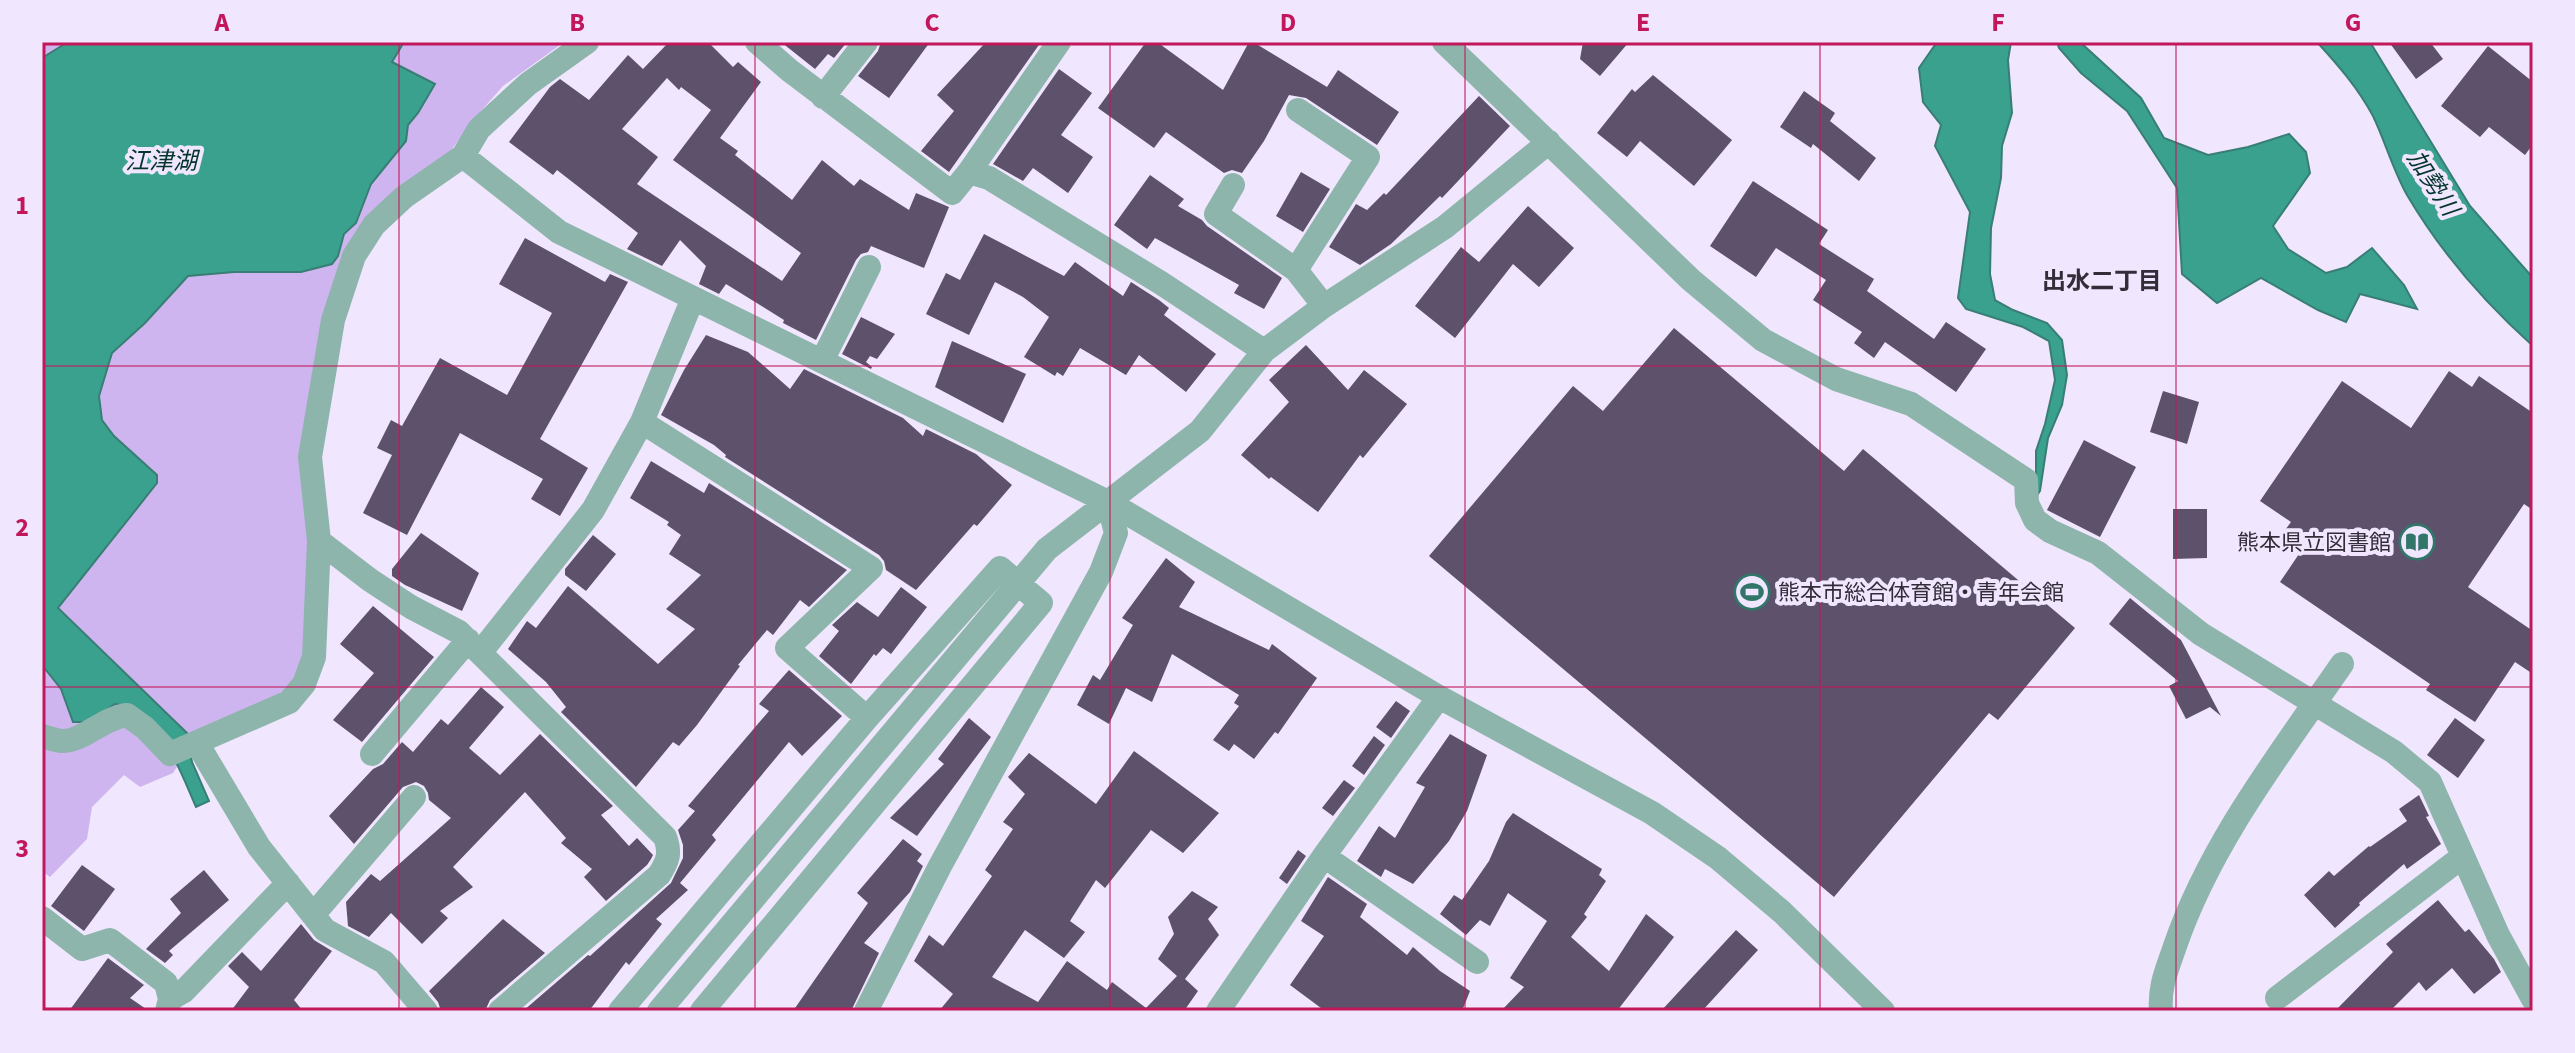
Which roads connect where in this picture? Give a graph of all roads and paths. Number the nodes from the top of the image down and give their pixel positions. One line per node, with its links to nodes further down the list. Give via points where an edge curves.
1 (587, 42): 9 (street, via 528,84 479,129)
2 (757, 42): 6 (street)
3 (866, 42): 6 (street)
4 (1059, 42): 10 (street)
5 (1444, 42): 8 (street)
6 (823, 97): 10 (street, via 952,193)
7 (1298, 110): 13 (street, via 1368,157)
8 (1549, 142): 15 (street, via 1445,227); 25 (street, via 1691,280 1763,340 1836,379 1911,404 2026,480 2027,503 2035,520 2098,553 2201,634)
9 (463, 156): 14 (street, via 559,232); 20 (street, via 384,215 354,256 333,320 310,457)
10 (969, 172): 16 (street, via 989,178)
11 (1233, 185): 13 (street, via 1216,214)
12 (869, 267): 17 (street)
13 (1296, 270): 15 (street)
14 (693, 298): 17 (street); 18 (street)
15 (1324, 306): 16 (street)
16 (1264, 351): 19 (street, via 1200,431)
17 (822, 361): 19 (street)
18 (642, 422): 22 (street, via 593,510); 26 (street, via 871,568 787,648)
19 (1108, 502): 21 (street, via 1047,549); 24 (street); 45 (street, via 1116,533 1101,572)
20 (319, 541): 22 (street); 28 (street, via 314,657 304,684 289,702)
21 (1019, 583): 26 (street, via 1000,568); 43 (street); 44 (street, via 1041,603)
22 (474, 646): 29 (street); 41 (street, via 665,837 670,849 659,875)
23 (2342, 664): 25 (street)
24 (1439, 697): 31 (street); 47 (street, via 1652,813 1718,858)
25 (2316, 702): 32 (street, via 2430,782); 48 (street, via 2229,829 2187,911 2159,992)
26 (867, 718): 42 (street)
27 (42, 736): 28 (street, via 64,741 111,717 127,715)
28 (185, 748): 33 (street)
29 (372, 754)
30 (414, 797): 34 (street)
31 (1324, 856): 36 (street); 46 (street)
32 (2462, 857): 37 (street); 38 (street)
33 (288, 883): 34 (street); 39 (street)
34 (313, 915): 40 (street, via 325,930 384,962)
35 (42, 918): 39 (street, via 82,949 110,940 166,983)
36 (1477, 962)
37 (2277, 998)
38 (2533, 999)
39 (168, 1005)
40 (426, 1011)
41 (500, 1011)
42 (620, 1011)
43 (659, 1011)
44 (702, 1011)
45 (866, 1011)
46 (1218, 1011)
47 (1883, 1011)
48 (2161, 1011)

